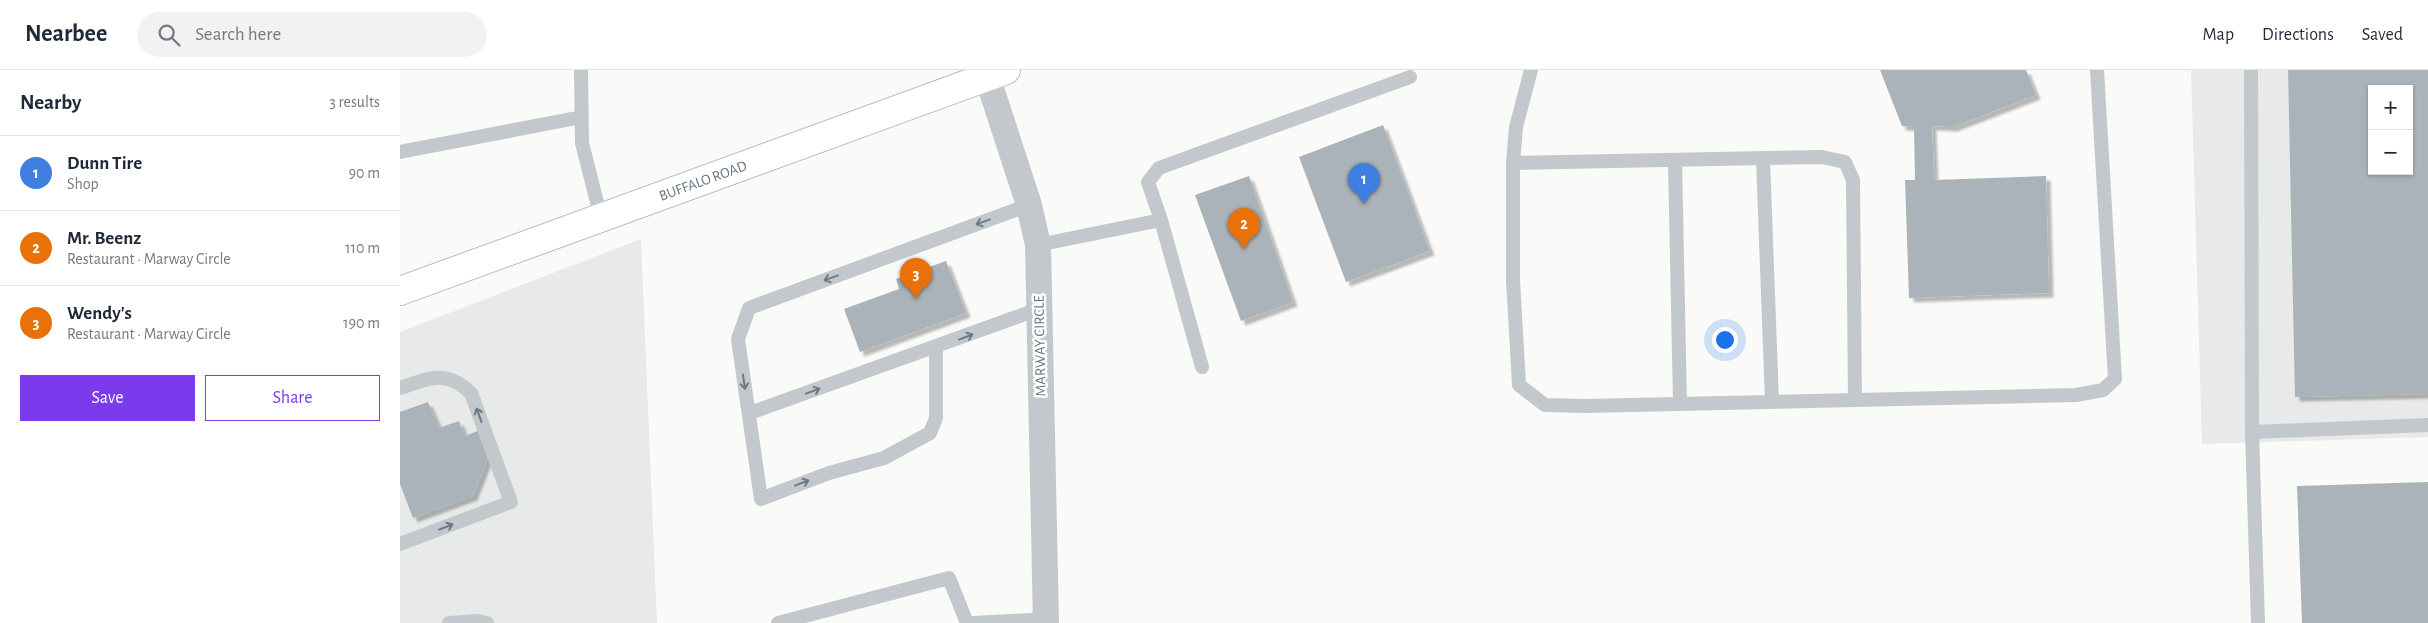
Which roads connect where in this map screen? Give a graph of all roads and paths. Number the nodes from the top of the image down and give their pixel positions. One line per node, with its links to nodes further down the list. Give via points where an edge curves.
1 (581, 70): 7 (lane)
2 (1531, 70): 11 (lane, via 1516,127)
3 (2098, 70): 21 (lane, via 2115,379 2103,390 2076,395)
4 (2251, 70): 26 (lane)
5 (993, 72): 12 (street, MARWAY CIRCLE); 13 (main road, BUFFALO ROAD)
6 (1410, 77): 14 (lane, via 1159,168 1148,182)
7 (582, 117): 8 (lane); 13 (lane, via 582,143)
8 (400, 152)
9 (1763, 158): 10 (lane); 21 (lane, via 1822,157 1846,162 1852,180); 22 (lane)
10 (1675, 160): 11 (lane); 23 (lane)
11 (1513, 163): 23 (lane, via 1513,280 1519,385 1545,405)
12 (1029, 205): 15 (street, MARWAY CIRCLE); 24 (lane, one-way to 24, via 749,308 738,339)
13 (601, 218): 16 (main road, BUFFALO ROAD)
14 (1161, 220): 15 (lane); 19 (lane)
15 (1038, 245): 17 (street, MARWAY CIRCLE)
16 (400, 291)
17 (1039, 309): 18 (lane, one-way to 17); 28 (street, MARWAY CIRCLE)
18 (936, 348): 24 (lane, one-way to 18); 24 (lane, one-way to 18, via 761,499 829,473 884,458 930,433 936,418)
19 (1202, 366)
20 (400, 388): 27 (lane, one-way to 20, via 511,502 471,393 459,382 444,378 429,378)
21 (1855, 400): 22 (lane)
22 (1772, 402): 23 (lane)
23 (1680, 404)
24 (750, 414)
25 (2428, 426): 26 (lane)
26 (2252, 432): 34 (lane)
27 (400, 544)
28 (1046, 621): 33 (lane)
29 (449, 623): 30 (lane)
30 (487, 623)
31 (778, 623): 32 (lane, via 949,578)
32 (967, 623)
33 (974, 623)
34 (2258, 623)

